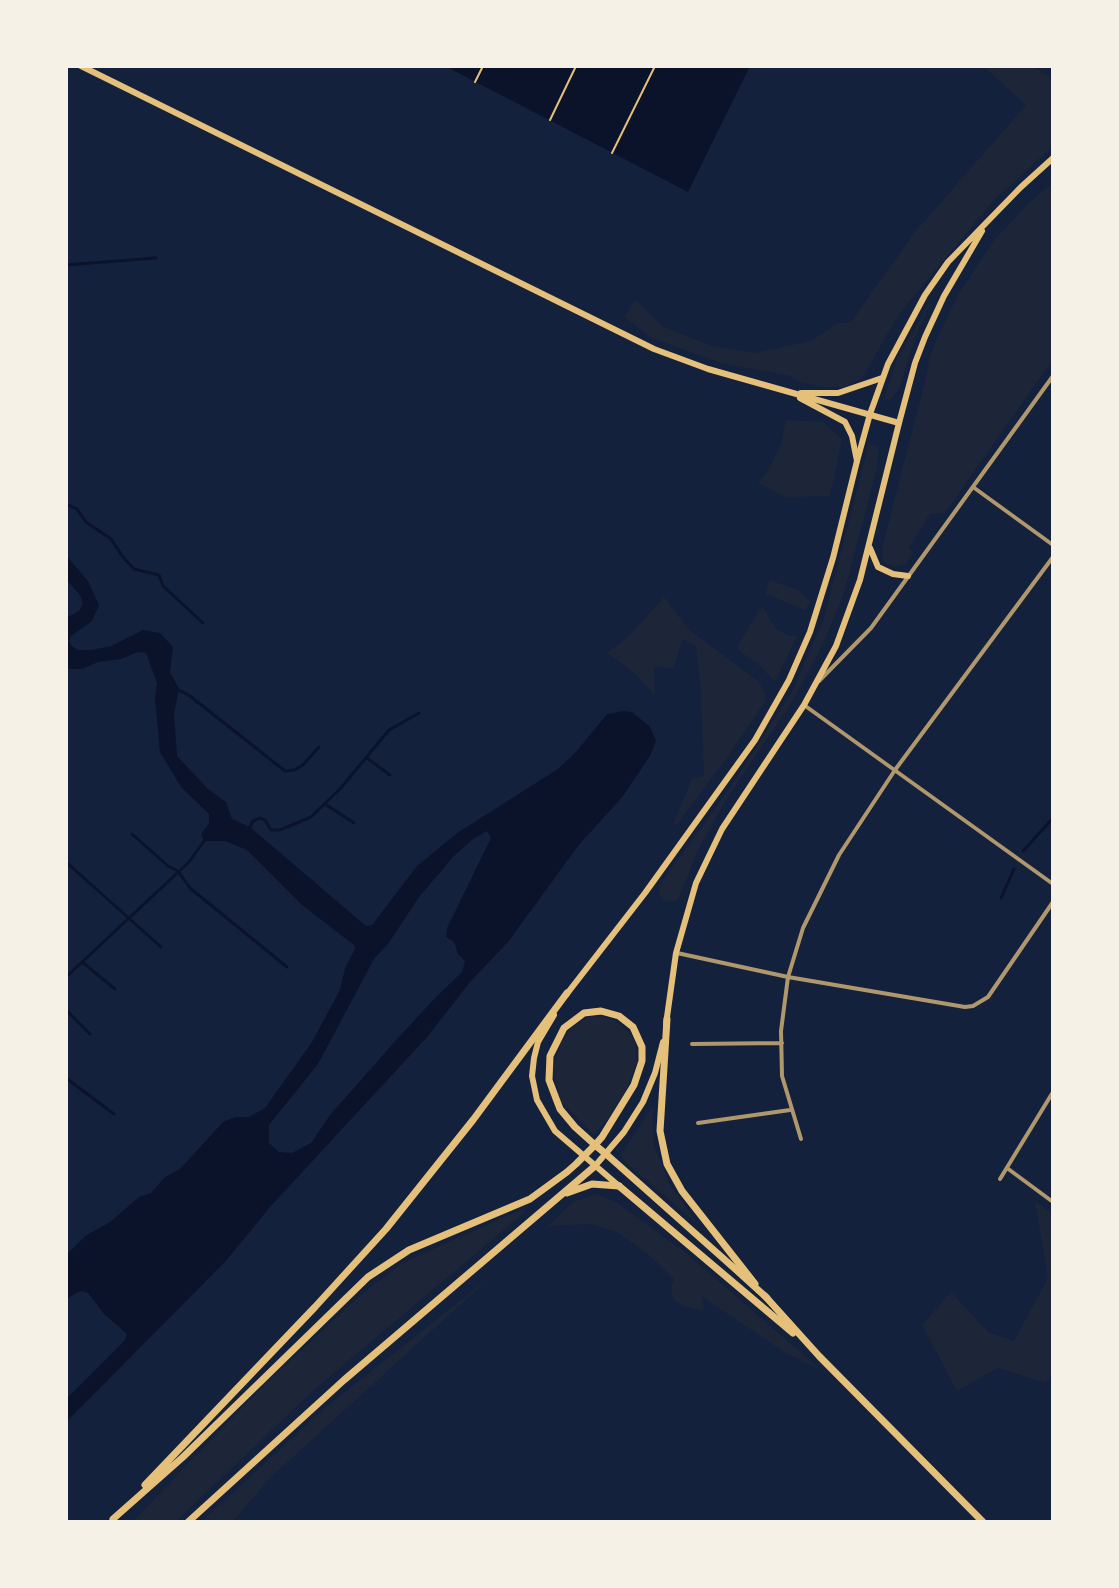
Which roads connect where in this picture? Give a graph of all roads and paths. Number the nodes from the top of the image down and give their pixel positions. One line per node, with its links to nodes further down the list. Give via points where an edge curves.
1 (81, 66): 12 (main road, via 654,349)
2 (483, 66): 5 (path)
3 (576, 66): 6 (path)
4 (655, 66): 7 (path)
5 (475, 82)
6 (550, 120)
7 (612, 153)
8 (1053, 158): 9 (main road)
9 (988, 221): 11 (main road, via 925,295); 14 (main road, via 925,337)
10 (1053, 376): 16 (street)
11 (882, 378): 12 (main road, via 838,393); 13 (main road)
12 (790, 392): 13 (main road); 15 (main road, via 845,422)
13 (870, 414): 14 (main road); 15 (main road)
14 (899, 423): 18 (main road)
15 (857, 461): 28 (main road, via 816,617 782,695 735,769)
16 (973, 487): 17 (street); 20 (street)
17 (1053, 545)
18 (869, 546): 20 (main road, via 878,567); 21 (main road, via 846,620)
19 (1053, 557): 23 (street)
20 (908, 576): 21 (street, via 863,638)
21 (818, 683): 22 (main road)
22 (804, 705): 23 (street); 26 (main road, via 714,843 691,895)
23 (895, 770): 24 (street); 27 (street, via 818,894)
24 (1053, 884)
25 (1053, 902): 27 (street, via 981,1003 965,1007)
26 (676, 953): 27 (street); 29 (main road)
27 (788, 977): 30 (street)
28 (567, 993): 38 (main road, via 538,1042 533,1085 549,1123); 47 (highway, via 386,1229)
29 (667, 1019): 37 (main road, via 643,1102); 45 (highway, via 660,1131 667,1164 682,1191)
30 (782, 1043): 31 (street); 33 (street)
31 (692, 1044)
32 (1053, 1092): 40 (street)
33 (790, 1110): 34 (street); 35 (street)
34 (698, 1123)
35 (801, 1139)
36 (595, 1145): 36 (highway, via 560,1109 548,1072 564,1028 579,1015 601,1011 628,1023 643,1054 629,1096); 37 (highway); 38 (highway)
37 (606, 1154): 39 (main road); 45 (highway)
38 (584, 1156): 39 (main road); 47 (highway, via 521,1204 409,1250 368,1277)
39 (595, 1166): 42 (main road); 43 (highway)
40 (1007, 1168): 41 (street); 44 (street)
41 (1000, 1179)
42 (619, 1186): 43 (highway, via 592,1184); 46 (highway)
43 (561, 1195): 48 (highway, via 356,1369)
44 (1053, 1202)
45 (767, 1298): 46 (highway)
46 (819, 1356): 49 (highway)
47 (112, 1521)
48 (188, 1522)
49 (983, 1522)

